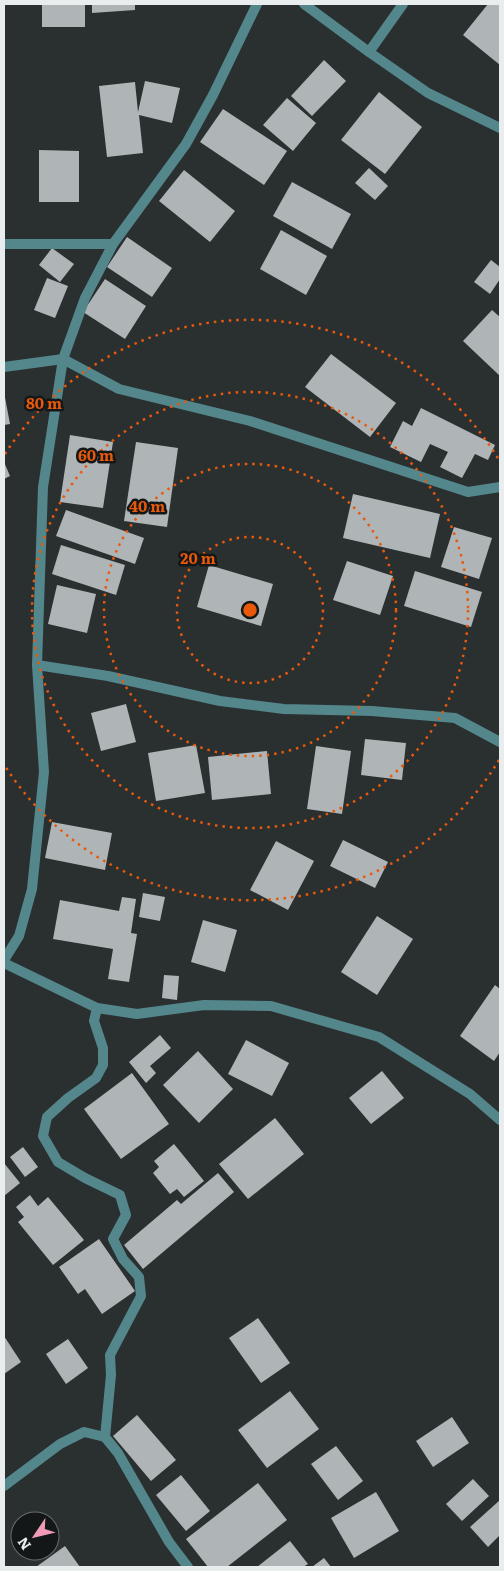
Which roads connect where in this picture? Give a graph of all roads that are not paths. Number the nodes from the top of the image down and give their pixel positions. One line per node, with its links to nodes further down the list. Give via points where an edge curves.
1 (257, 4): 7 (street, via 186,144)
2 (304, 4): 4 (street)
3 (402, 4): 4 (street)
4 (369, 52): 5 (street, via 428,93)
5 (500, 128)
6 (4, 244): 7 (street)
7 (113, 244): 8 (street, via 86,298)
8 (63, 359): 9 (street); 10 (street, via 119,389 250,421 468,492); 11 (street, via 43,487)
9 (4, 367)
10 (500, 487)
11 (37, 665): 12 (street, via 108,676 238,704 455,718); 13 (street, via 44,772 33,879 20,936)
12 (500, 742)
13 (4, 962): 14 (street)
14 (97, 1008): 15 (street, via 137,1014 204,1005 271,1006 379,1037 470,1094); 16 (street, via 94,1022 103,1048 103,1066 96,1078 47,1117 43,1136 58,1162 120,1195 126,1215 113,1239 123,1259 139,1277 142,1296 110,1355)
15 (500, 1120)
16 (105, 1437): 17 (street, via 84,1432 60,1444); 18 (street, via 118,1453 168,1542)
17 (4, 1486)
18 (188, 1567)

